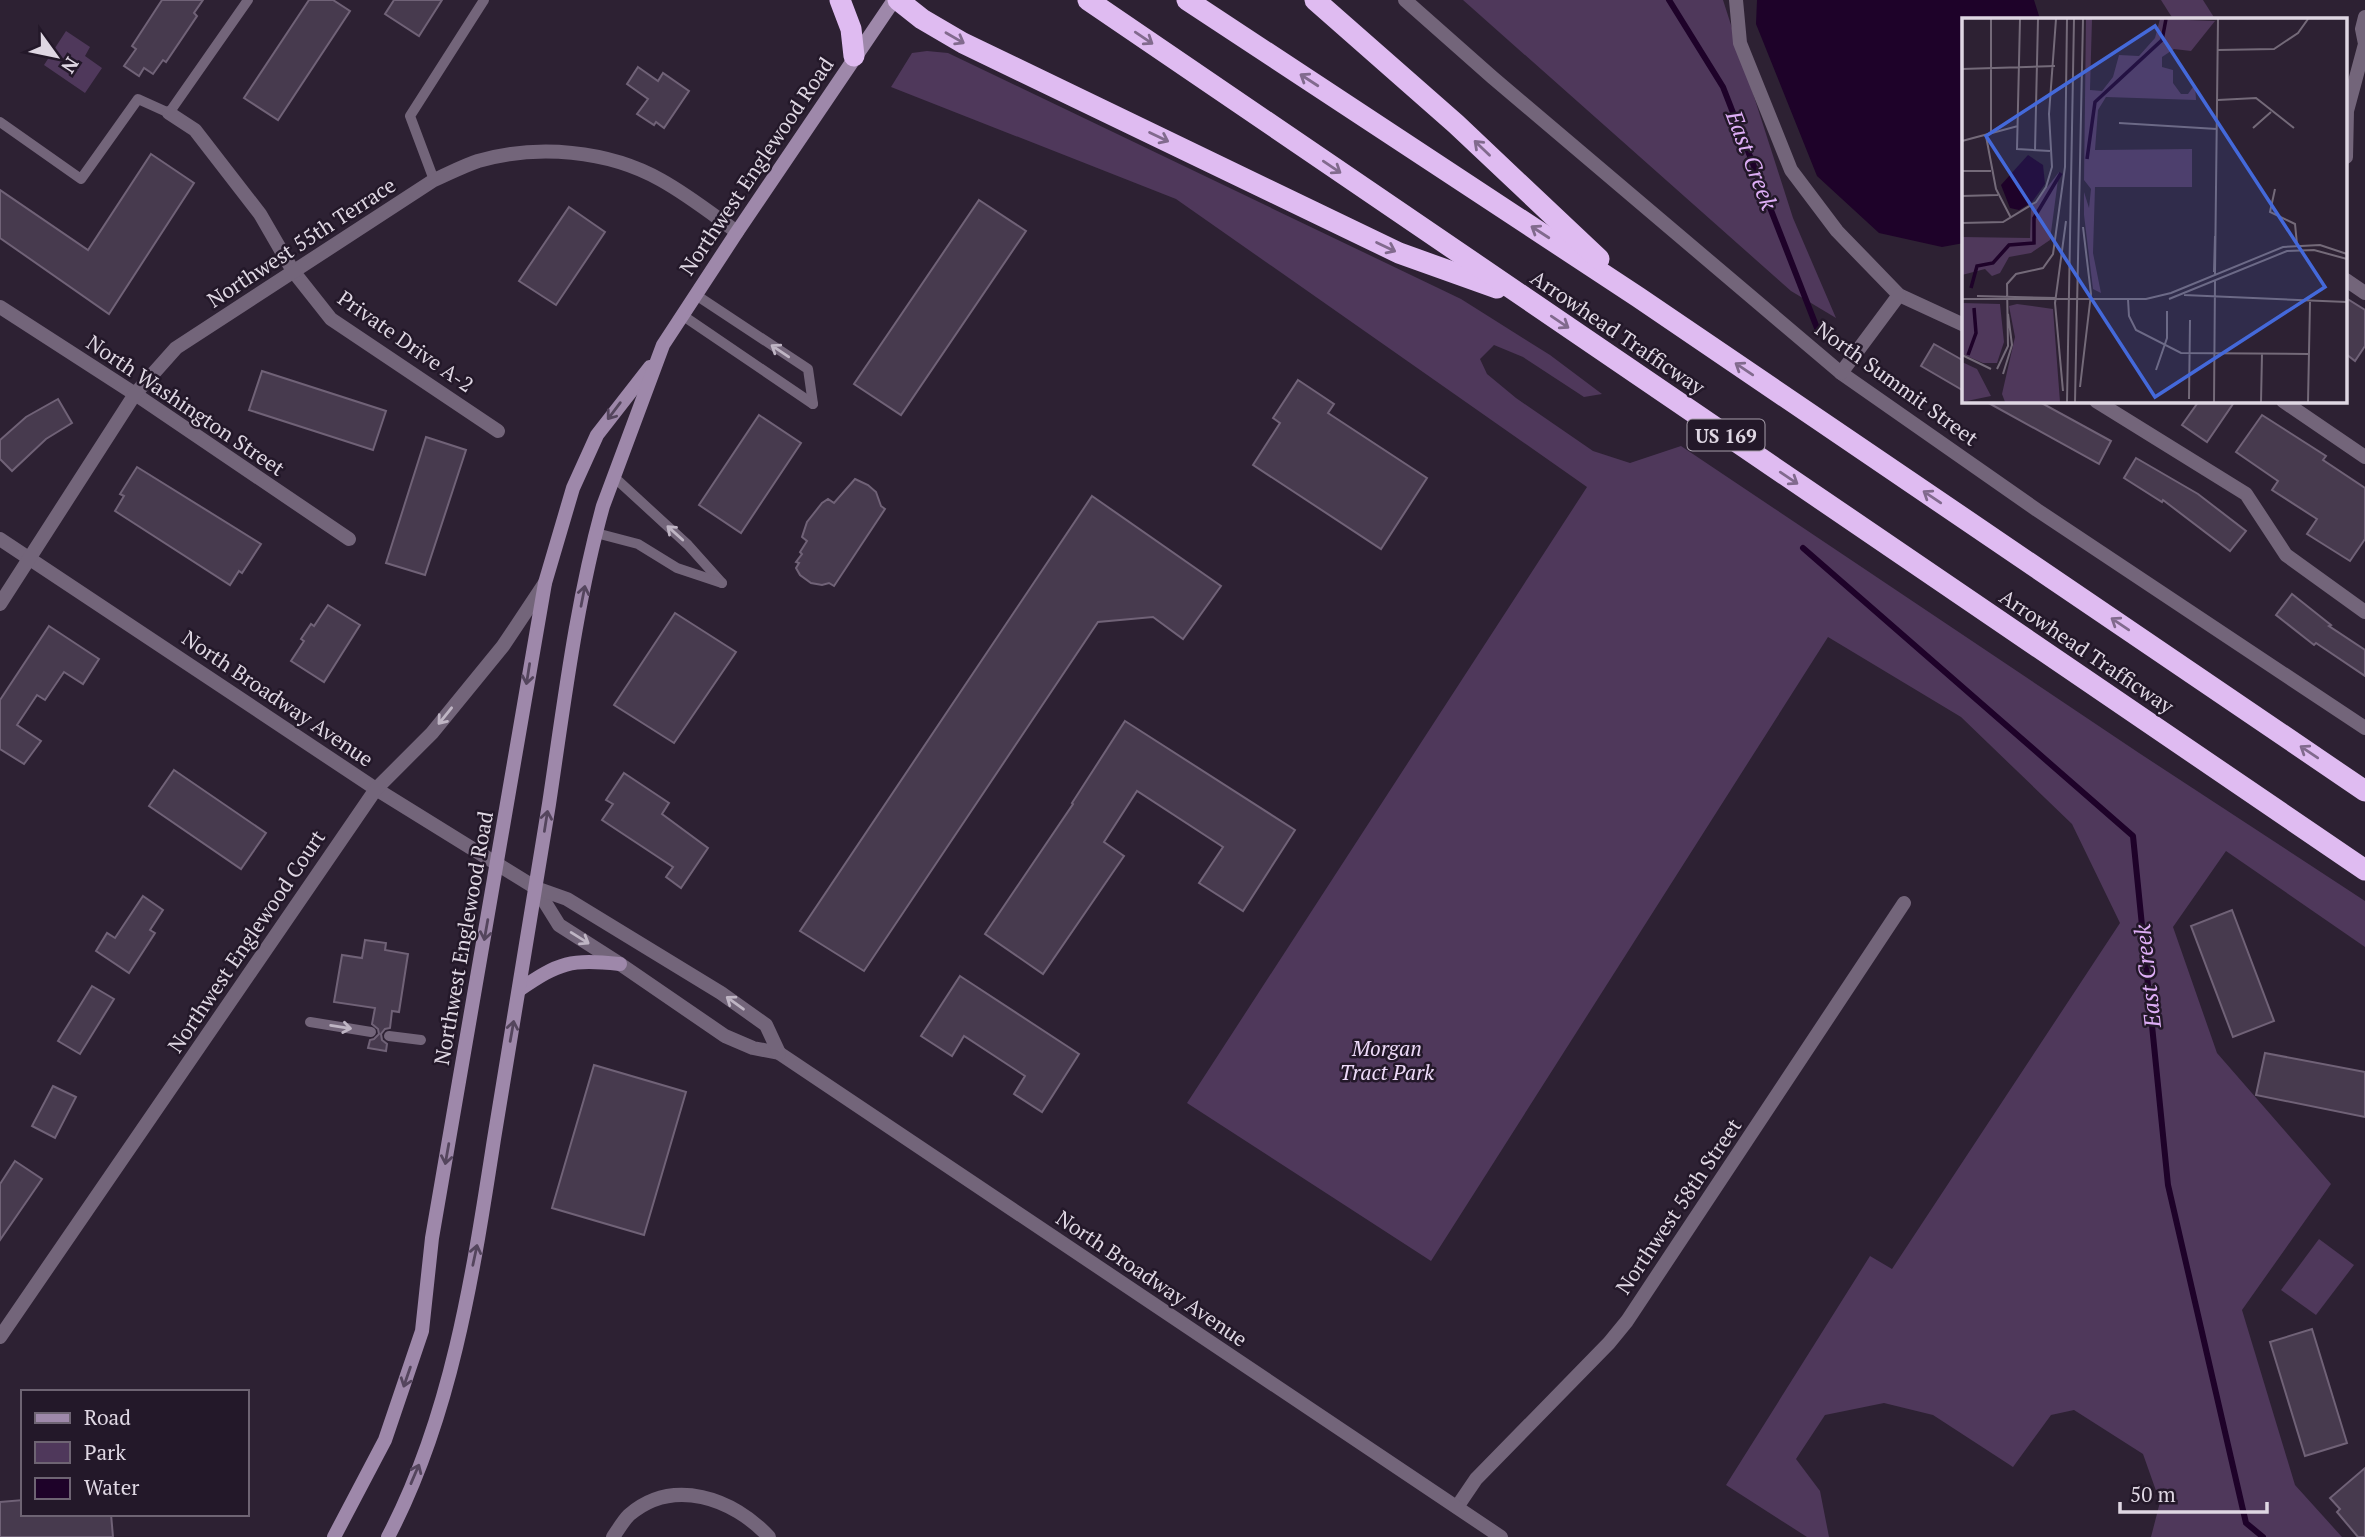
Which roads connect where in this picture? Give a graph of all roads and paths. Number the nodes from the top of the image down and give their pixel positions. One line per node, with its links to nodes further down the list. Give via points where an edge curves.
1 (248, 0): 13 (lane)
2 (484, 0): 15 (lane, via 410,116)
3 (840, 0): 11 (highway, via 851,29)
4 (896, 0): 11 (main road, Northwest Englewood Road); 23 (highway, one-way to 23, via 963,43 1399,253)
5 (1088, 0): 23 (highway, Arrowhead Trafficway / US 169, one-way to 23)
6 (1187, 0): 22 (highway, Arrowhead Trafficway / US 169, one-way to 6)
7 (1315, 0): 22 (highway, one-way to 7, via 1456,124)
8 (1405, 0): 28 (street, North Summit Street)
9 (1736, 0): 21 (street, via 1740,43 1791,170 1837,231)
10 (2365, 17): 12 (street, via 2365,44)
11 (854, 56): 16 (main road, Northwest Englewood Road)
12 (2348, 107)
13 (169, 113): 14 (lane, via 138,99 81,179); 17 (street, Private Drive A-2, via 195,130 260,214)
14 (0, 122)
15 (433, 180): 16 (street, Northwest 55th Terrace, via 507,155 538,152 601,157 658,178); 17 (street, Northwest 55th Terrace)
16 (737, 232): 20 (main road, Northwest Englewood Road)
17 (293, 271): 29 (street, Northwest 55th Terrace, via 176,348); 32 (street, Private Drive A-2, via 331,319)
18 (2348, 280): 19 (street)
19 (2365, 293)
20 (696, 295): 25 (main road, Northwest Englewood Road); 25 (lane, one-way to 20, via 813,404 808,369)
21 (1899, 295): 26 (street); 28 (street)
22 (1638, 297): 44 (highway, Arrowhead Trafficway / US 169, one-way to 22)
23 (1524, 298): 46 (highway, Arrowhead Trafficway / US 169, one-way to 46)
24 (0, 307): 29 (street, North Washington Street)
25 (682, 315): 27 (main road, Northwest Englewood Road)
26 (1962, 325)
27 (657, 358): 34 (main road, Northwest Englewood Road); 39 (main road, Northwest Englewood Road, one-way to 39, via 597,435 573,488)
28 (1841, 373): 42 (street, North Summit Street)
29 (135, 394): 37 (street, North Washington Street); 38 (street, Northwest 55th Terrace)
30 (2098, 402): 41 (street, via 2246,494 2287,555)
31 (2284, 402): 33 (street)
32 (498, 431)
33 (2365, 457)
34 (614, 477): 35 (main road, Northwest Englewood Road); 35 (lane, one-way to 34, via 638,544 677,568 722,583)
35 (596, 533): 47 (main road, Northwest Englewood Road, one-way to 35, via 570,663)
36 (0, 539): 38 (street, North Broadway Avenue)
37 (349, 539)
38 (29, 558): 40 (street, Northwest 55th Terrace); 43 (street, North Broadway Avenue)
39 (545, 583): 43 (street, Northwest Englewood Court, one-way to 43, via 503,646 432,733); 45 (main road, Northwest Englewood Road, one-way to 45)
40 (0, 604)
41 (2365, 612)
42 (2365, 728)
43 (376, 789): 45 (street, North Broadway Avenue); 56 (street, Northwest Englewood Court)
44 (2365, 791)
45 (497, 863): 47 (street, North Broadway Avenue); 59 (main road, Northwest Englewood Road, one-way to 59, via 432,1238 422,1331 386,1440)
46 (2365, 870)
47 (536, 888): 49 (street, North Broadway Avenue, one-way to 49, via 559,925); 50 (main road, Northwest Englewood Road); 55 (street, North Broadway Avenue, one-way to 47, via 766,1025 721,993 567,899)
48 (1903, 903): 57 (street, Northwest 58th Street, via 1627,1321 1476,1479)
49 (620, 964): 50 (main road, via 565,963); 55 (street, North Broadway Avenue, via 725,1036)
50 (519, 990): 58 (main road, Northwest Englewood Road, one-way to 50, via 430,1438 450,1371 478,1243)
51 (310, 1021): 52 (lane, one-way to 52)
52 (371, 1031)
53 (388, 1036): 54 (lane)
54 (421, 1040)
55 (779, 1053): 57 (street, North Broadway Avenue)
56 (0, 1336)
57 (1457, 1507): 62 (street, North Broadway Avenue)
58 (389, 1536)
59 (334, 1537)
60 (613, 1537): 61 (street, via 642,1506 682,1494 724,1504)
61 (769, 1537)
62 (1501, 1537)

